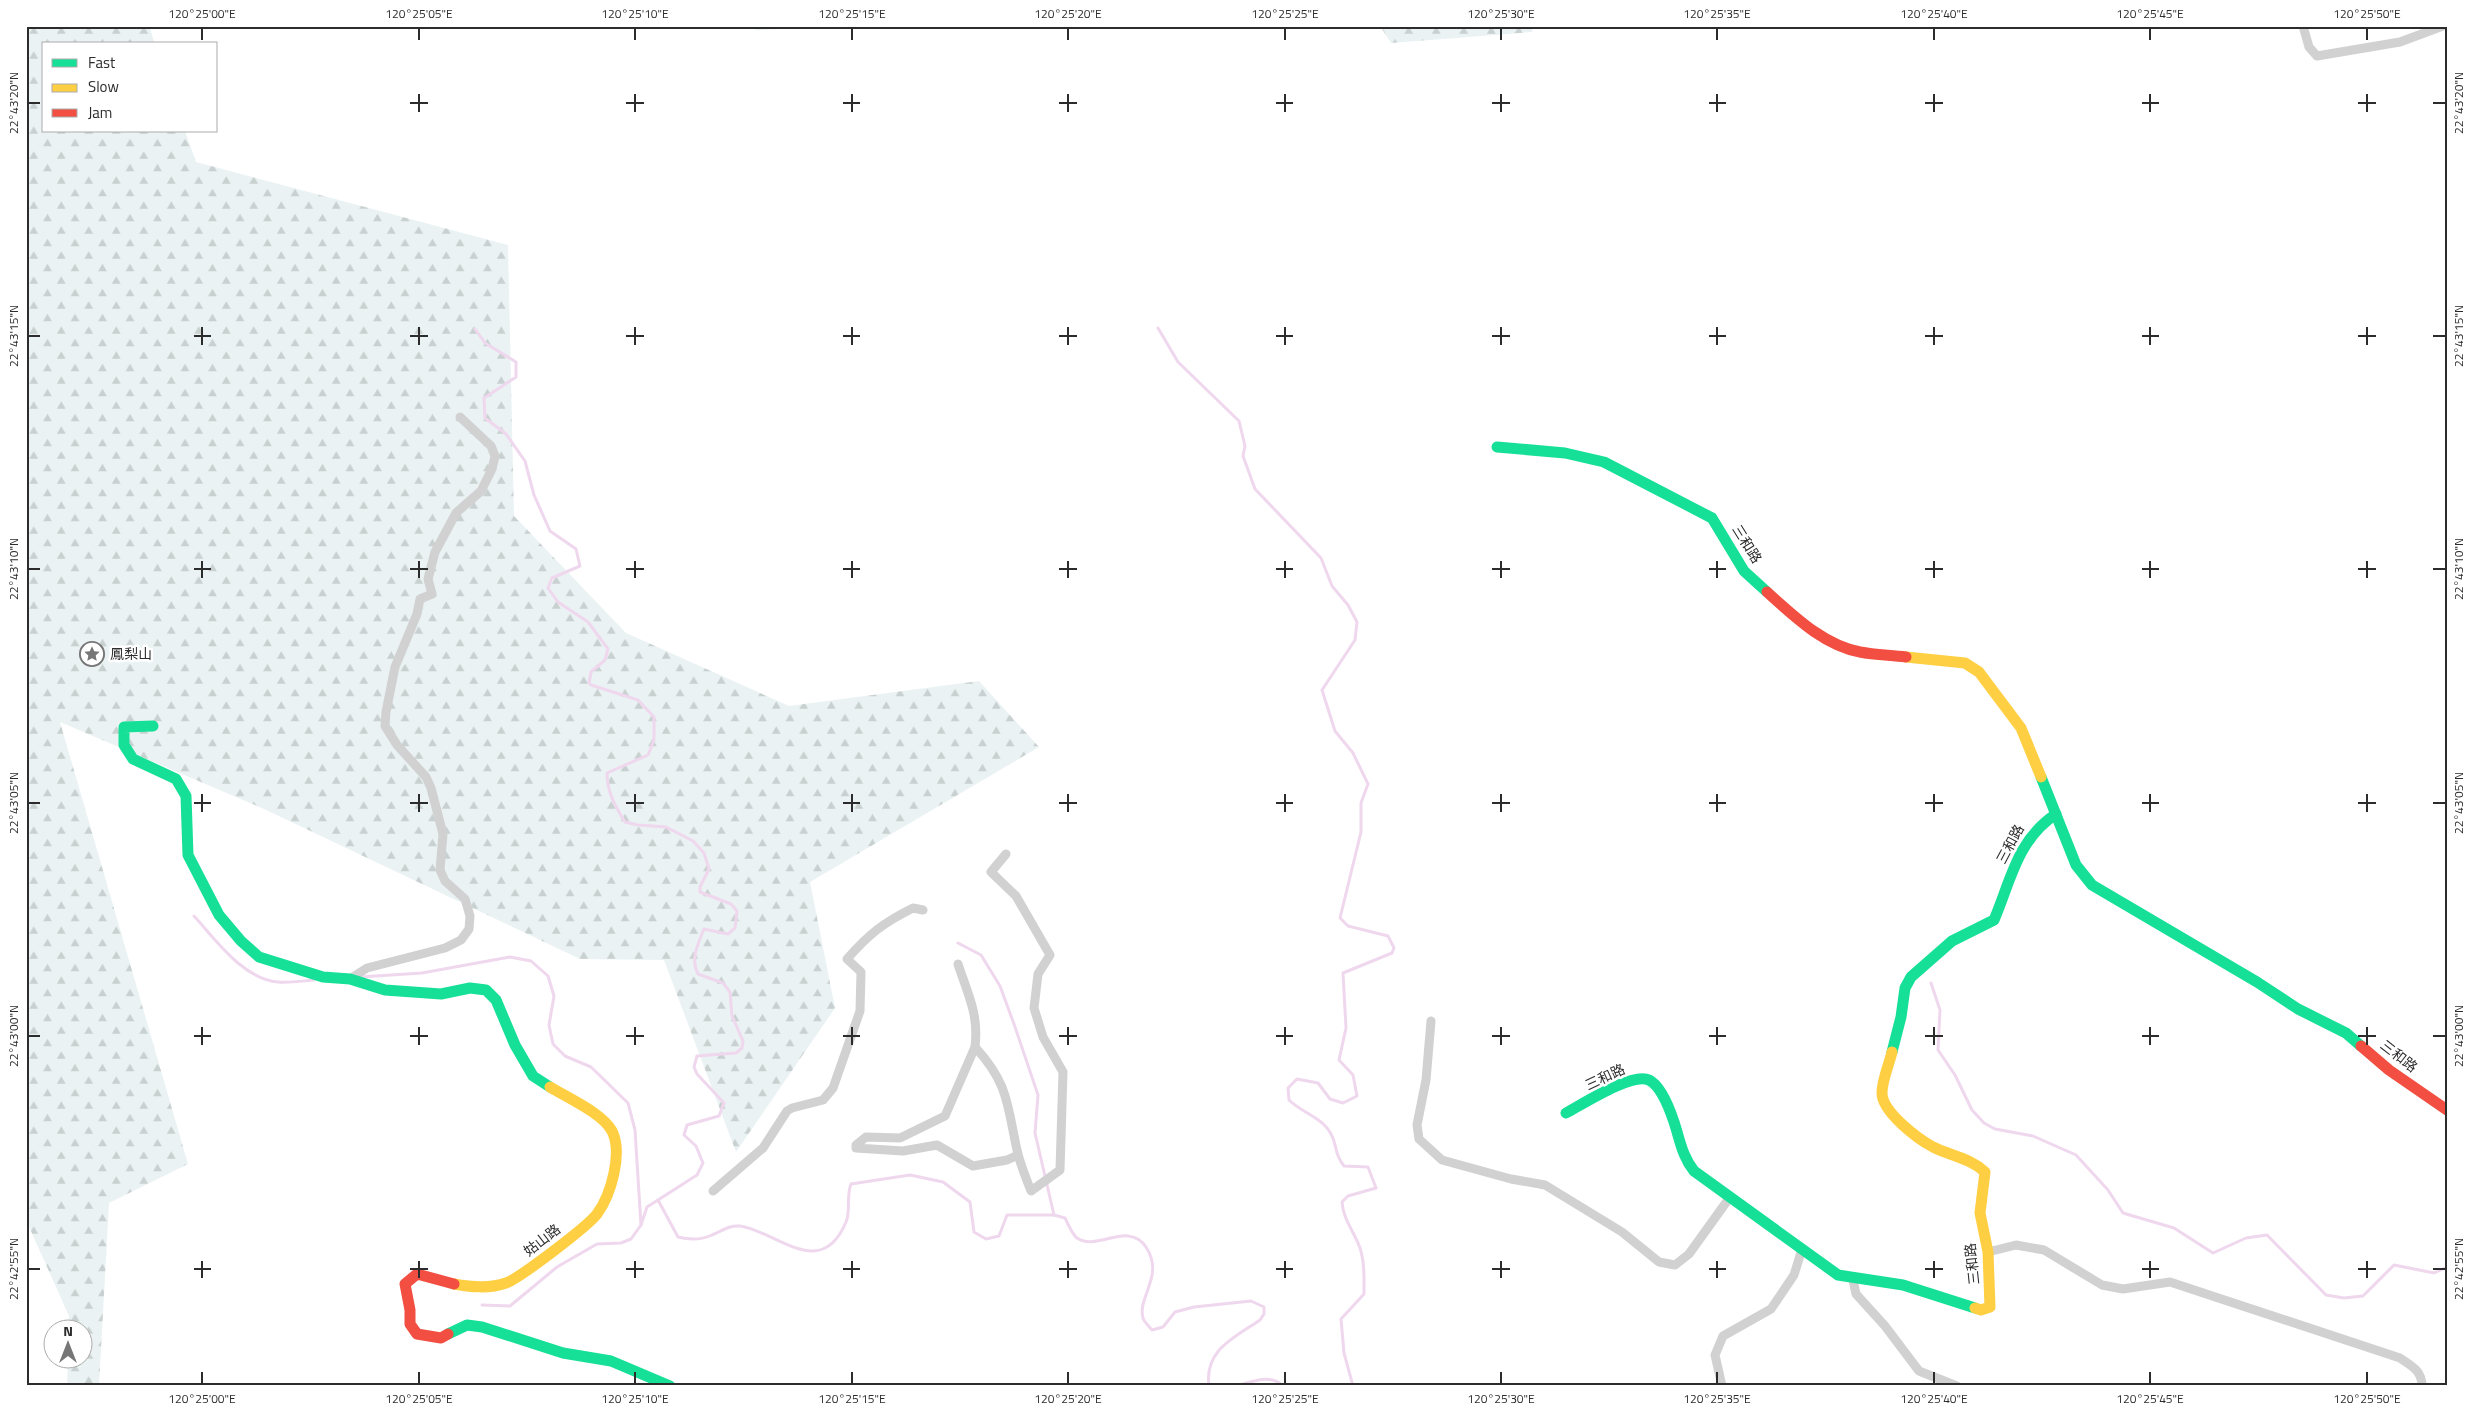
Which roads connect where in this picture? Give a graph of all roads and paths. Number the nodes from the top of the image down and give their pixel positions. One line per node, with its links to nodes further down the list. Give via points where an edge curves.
1 (2303, 26): 2 (street, via 2309,47 2317,56 2400,42)
2 (2443, 26)
3 (460, 417): 10 (street, via 491,446 495,456 492,469 481,491 456,513 430,561 428,579 432,594 420,599 395,668 385,726 432,788 443,834 440,870 445,881 465,899 470,916 469,929 461,940 445,948 367,968)
4 (1497, 447): 6 (street, 三和路, via 1534,448 1604,462 1712,518 1744,571 1799,621 1826,639 1858,652 1965,663 1980,672 2021,728)
5 (153, 726): 10 (street, via 124,727 124,745 133,759 176,779 186,796 188,855 219,915 259,957 323,977)
6 (2056, 814): 13 (street, 三和路, via 2076,865 2092,885 2298,1009 2346,1033 2390,1070); 19 (street, 三和路, via 2042,821 2022,848 1994,920 1952,941 1911,977 1905,988 1882,1092 1888,1111 1916,1137 1976,1164 1985,1172 1980,1213)
7 (1006, 854): 15 (street, via 991,872 1016,896 1050,955 1038,974 1034,1008 1044,1037 1063,1072 1060,1170 1031,1191)
8 (924, 910): 16 (street, via 913,908 887,921 847,959 861,972 860,1011 833,1088 823,1100 787,1111 763,1148)
9 (958, 964): 12 (street, via 976,1018)
10 (350, 978): 21 (street, 姑山路, via 385,990 441,994 470,988 486,990 496,1000 515,1045 533,1076 602,1119 611,1128 615,1143 615,1158 604,1206 595,1217 518,1278 504,1286 483,1288 417,1274 405,1284 410,1324 417,1334 440,1338 467,1325 482,1327 564,1353 611,1361)
11 (1431, 1021): 17 (street, via 1426,1080 1417,1124 1419,1139 1442,1160 1545,1185 1622,1232 1659,1262 1675,1266 1689,1254)
12 (975, 1047): 15 (street, via 986,1058 1005,1089); 15 (street, via 945,1116 900,1138 866,1138 856,1148 903,1151 937,1145 974,1166)
13 (2447, 1110)
14 (1566, 1113): 17 (street, 三和路, via 1632,1079 1647,1079 1654,1083 1674,1120 1684,1158 1694,1171)
15 (1018, 1155)
16 (713, 1191)
17 (1730, 1197): 18 (street, 三和路)
18 (1802, 1249): 20 (street, 三和路, via 1838,1275); 22 (street, via 1794,1275 1771,1309 1723,1336 1715,1355)
19 (1988, 1252): 20 (street, 三和路, via 1990,1308 1981,1310 1891,1282); 24 (street, via 2016,1245 2044,1250 2102,1285 2124,1290 2170,1282 2400,1358 2422,1376)
20 (1853, 1280): 23 (street, via 1856,1294 1920,1372)
21 (670, 1386)
22 (1722, 1386)
23 (1957, 1386)
24 (2422, 1386)

